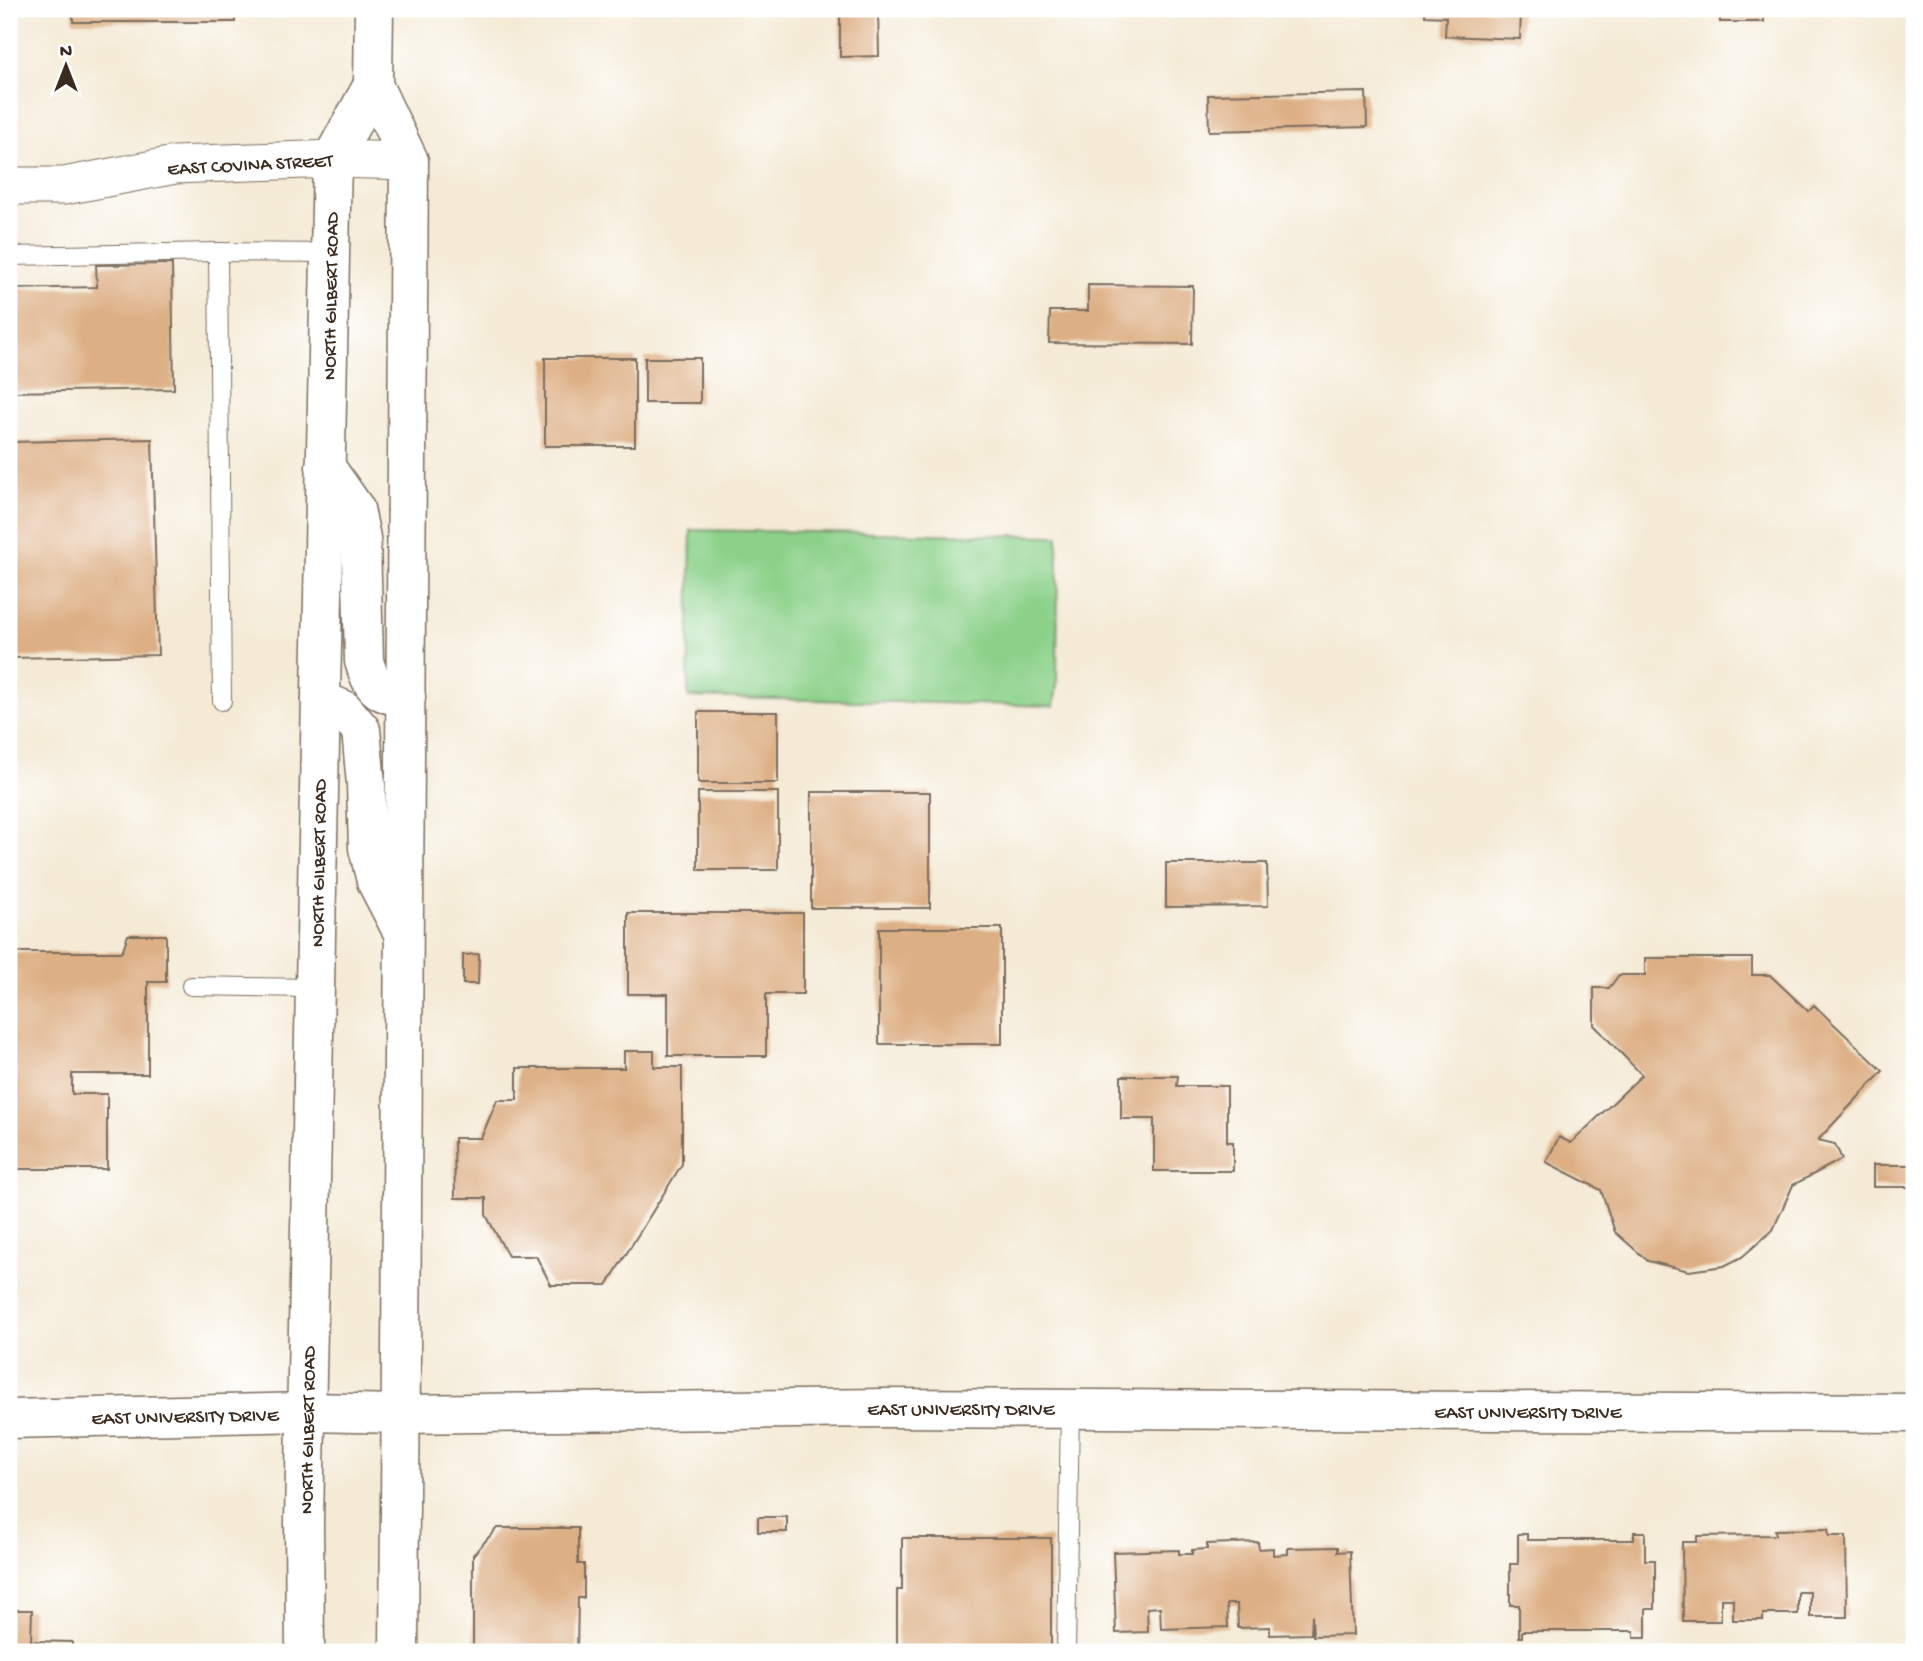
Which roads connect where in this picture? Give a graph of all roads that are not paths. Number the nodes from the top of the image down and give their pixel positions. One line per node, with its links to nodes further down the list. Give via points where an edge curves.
1 (374, 9): 2 (main road, NORTH GILBERT ROAD)
2 (373, 85): 3 (main road, NORTH GILBERT ROAD); 4 (main road, NORTH GILBERT ROAD)
3 (332, 159): 4 (street, EAST COVINA STREET); 5 (street, EAST COVINA STREET, via 175,164 64,186); 7 (main road, NORTH GILBERT ROAD)
4 (409, 161): 10 (main road, NORTH GILBERT ROAD)
5 (9, 186)
6 (218, 252): 7 (lane); 8 (lane); 12 (lane)
7 (330, 253): 9 (main road, NORTH GILBERT ROAD)
8 (9, 256)
9 (325, 466): 10 (main road, via 355,509 361,538 364,661 369,676 380,692); 11 (main road, NORTH GILBERT ROAD)
10 (406, 698): 13 (main road, NORTH GILBERT ROAD)
11 (321, 700): 13 (main road, via 345,710 361,730 368,848 376,881); 15 (main road, NORTH GILBERT ROAD)
12 (222, 701)
13 (404, 935): 19 (main road, NORTH GILBERT ROAD)
14 (191, 986): 15 (lane)
15 (315, 988): 17 (main road, NORTH GILBERT ROAD)
16 (1070, 1409): 18 (main road, EAST UNIVERSITY DRIVE); 19 (main road, EAST UNIVERSITY DRIVE); 23 (lane)
17 (307, 1412): 19 (main road, EAST UNIVERSITY DRIVE); 20 (main road, EAST UNIVERSITY DRIVE); 21 (main road, NORTH GILBERT ROAD)
18 (1914, 1413)
19 (400, 1414): 22 (main road, NORTH GILBERT ROAD)
20 (9, 1419)
21 (305, 1652)
22 (399, 1652)
23 (1066, 1652)

